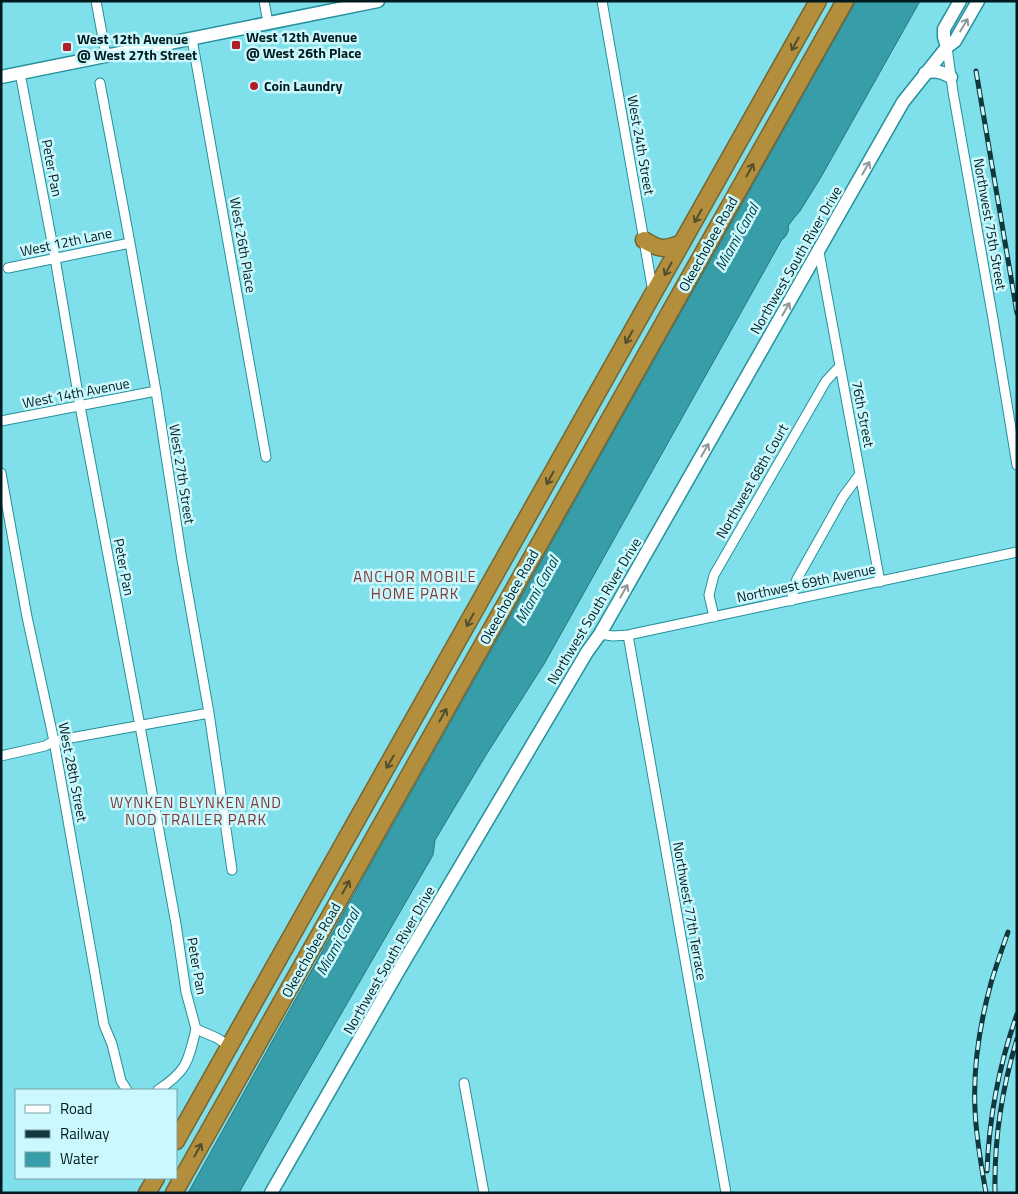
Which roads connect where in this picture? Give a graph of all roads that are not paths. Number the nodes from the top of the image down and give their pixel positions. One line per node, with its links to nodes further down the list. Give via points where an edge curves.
1 (96, 1): 12 (street)
2 (264, 1): 9 (street)
3 (378, 1): 9 (street)
4 (602, 1): 18 (street, West 24th Street)
5 (818, 1): 20 (highway, Okeechobee Road, one-way to 20)
6 (845, 1): 25 (highway, Okeechobee Road, one-way to 6)
7 (960, 1): 11 (street, via 944,29)
8 (978, 1): 11 (street, Northwest South River Drive, one-way to 8)
9 (268, 23): 10 (street)
10 (192, 38): 12 (street); 30 (street, West 26th Place)
11 (947, 47): 14 (street, Northwest South River Drive); 16 (street, Northwest 75th Street)
12 (106, 55): 13 (street)
13 (20, 73): 15 (street); 22 (street, Peter Pan)
14 (926, 73): 16 (street, via 936,71); 21 (street, Northwest South River Drive, one-way to 14, via 904,102)
15 (1, 77)
16 (951, 77): 31 (street, Northwest 75th Street)
17 (100, 84): 19 (street, West 27th Street)
18 (644, 240): 20 (highway, via 662,248); 24 (street, West 24th Street)
19 (130, 243): 22 (street, West 12th Lane); 27 (street, West 27th Street)
20 (682, 243): 24 (highway, Okeechobee Road, one-way to 24)
21 (819, 252): 26 (street, 76th Street); 38 (street, Northwest South River Drive, one-way to 21)
22 (55, 258): 23 (street, West 12th Lane); 28 (street, Peter Pan)
23 (8, 268)
24 (653, 294): 25 (highway, via 655,314); 46 (highway, Okeechobee Road, one-way to 46)
25 (648, 350): 53 (highway, Okeechobee Road, one-way to 25)
26 (840, 366): 33 (street, 76th Street); 37 (street, Northwest 68th Court, via 826,381 714,575 709,595)
27 (156, 391): 28 (street, West 14th Avenue); 40 (street, West 27th Street)
28 (80, 406): 29 (street, West 14th Avenue); 41 (street, Peter Pan)
29 (1, 421)
30 (266, 457)
31 (1017, 465)
32 (1, 473): 42 (street, West 28th Street)
33 (860, 474): 35 (street, 76th Street); 36 (street, via 843,497 797,579)
34 (1017, 552): 35 (street, Northwest 69th Avenue)
35 (880, 582): 36 (street, Northwest 69th Avenue)
36 (791, 601): 37 (street, Northwest 69th Avenue)
37 (714, 617): 39 (street, Northwest 69th Avenue)
38 (600, 634): 39 (street, Northwest 69th Avenue); 54 (street, Northwest South River Drive, via 412,948)
39 (628, 635): 56 (street, Northwest 77th Terrace)
40 (209, 713): 41 (street); 44 (street, West 27th Street)
41 (140, 726): 42 (street); 45 (street, Peter Pan, via 186,992)
42 (54, 741): 43 (street); 48 (street, West 28th Street, via 104,1025)
43 (1, 756)
44 (232, 870)
45 (196, 1029): 46 (street); 49 (street, via 183,1070)
46 (229, 1046): 50 (highway, Okeechobee Road)
47 (464, 1083): 55 (street)
48 (126, 1089)
49 (159, 1089)
50 (178, 1136)
51 (155, 1179): 52 (highway)
52 (147, 1193)
53 (174, 1193)
54 (271, 1193)
55 (484, 1193)
56 (726, 1193)

